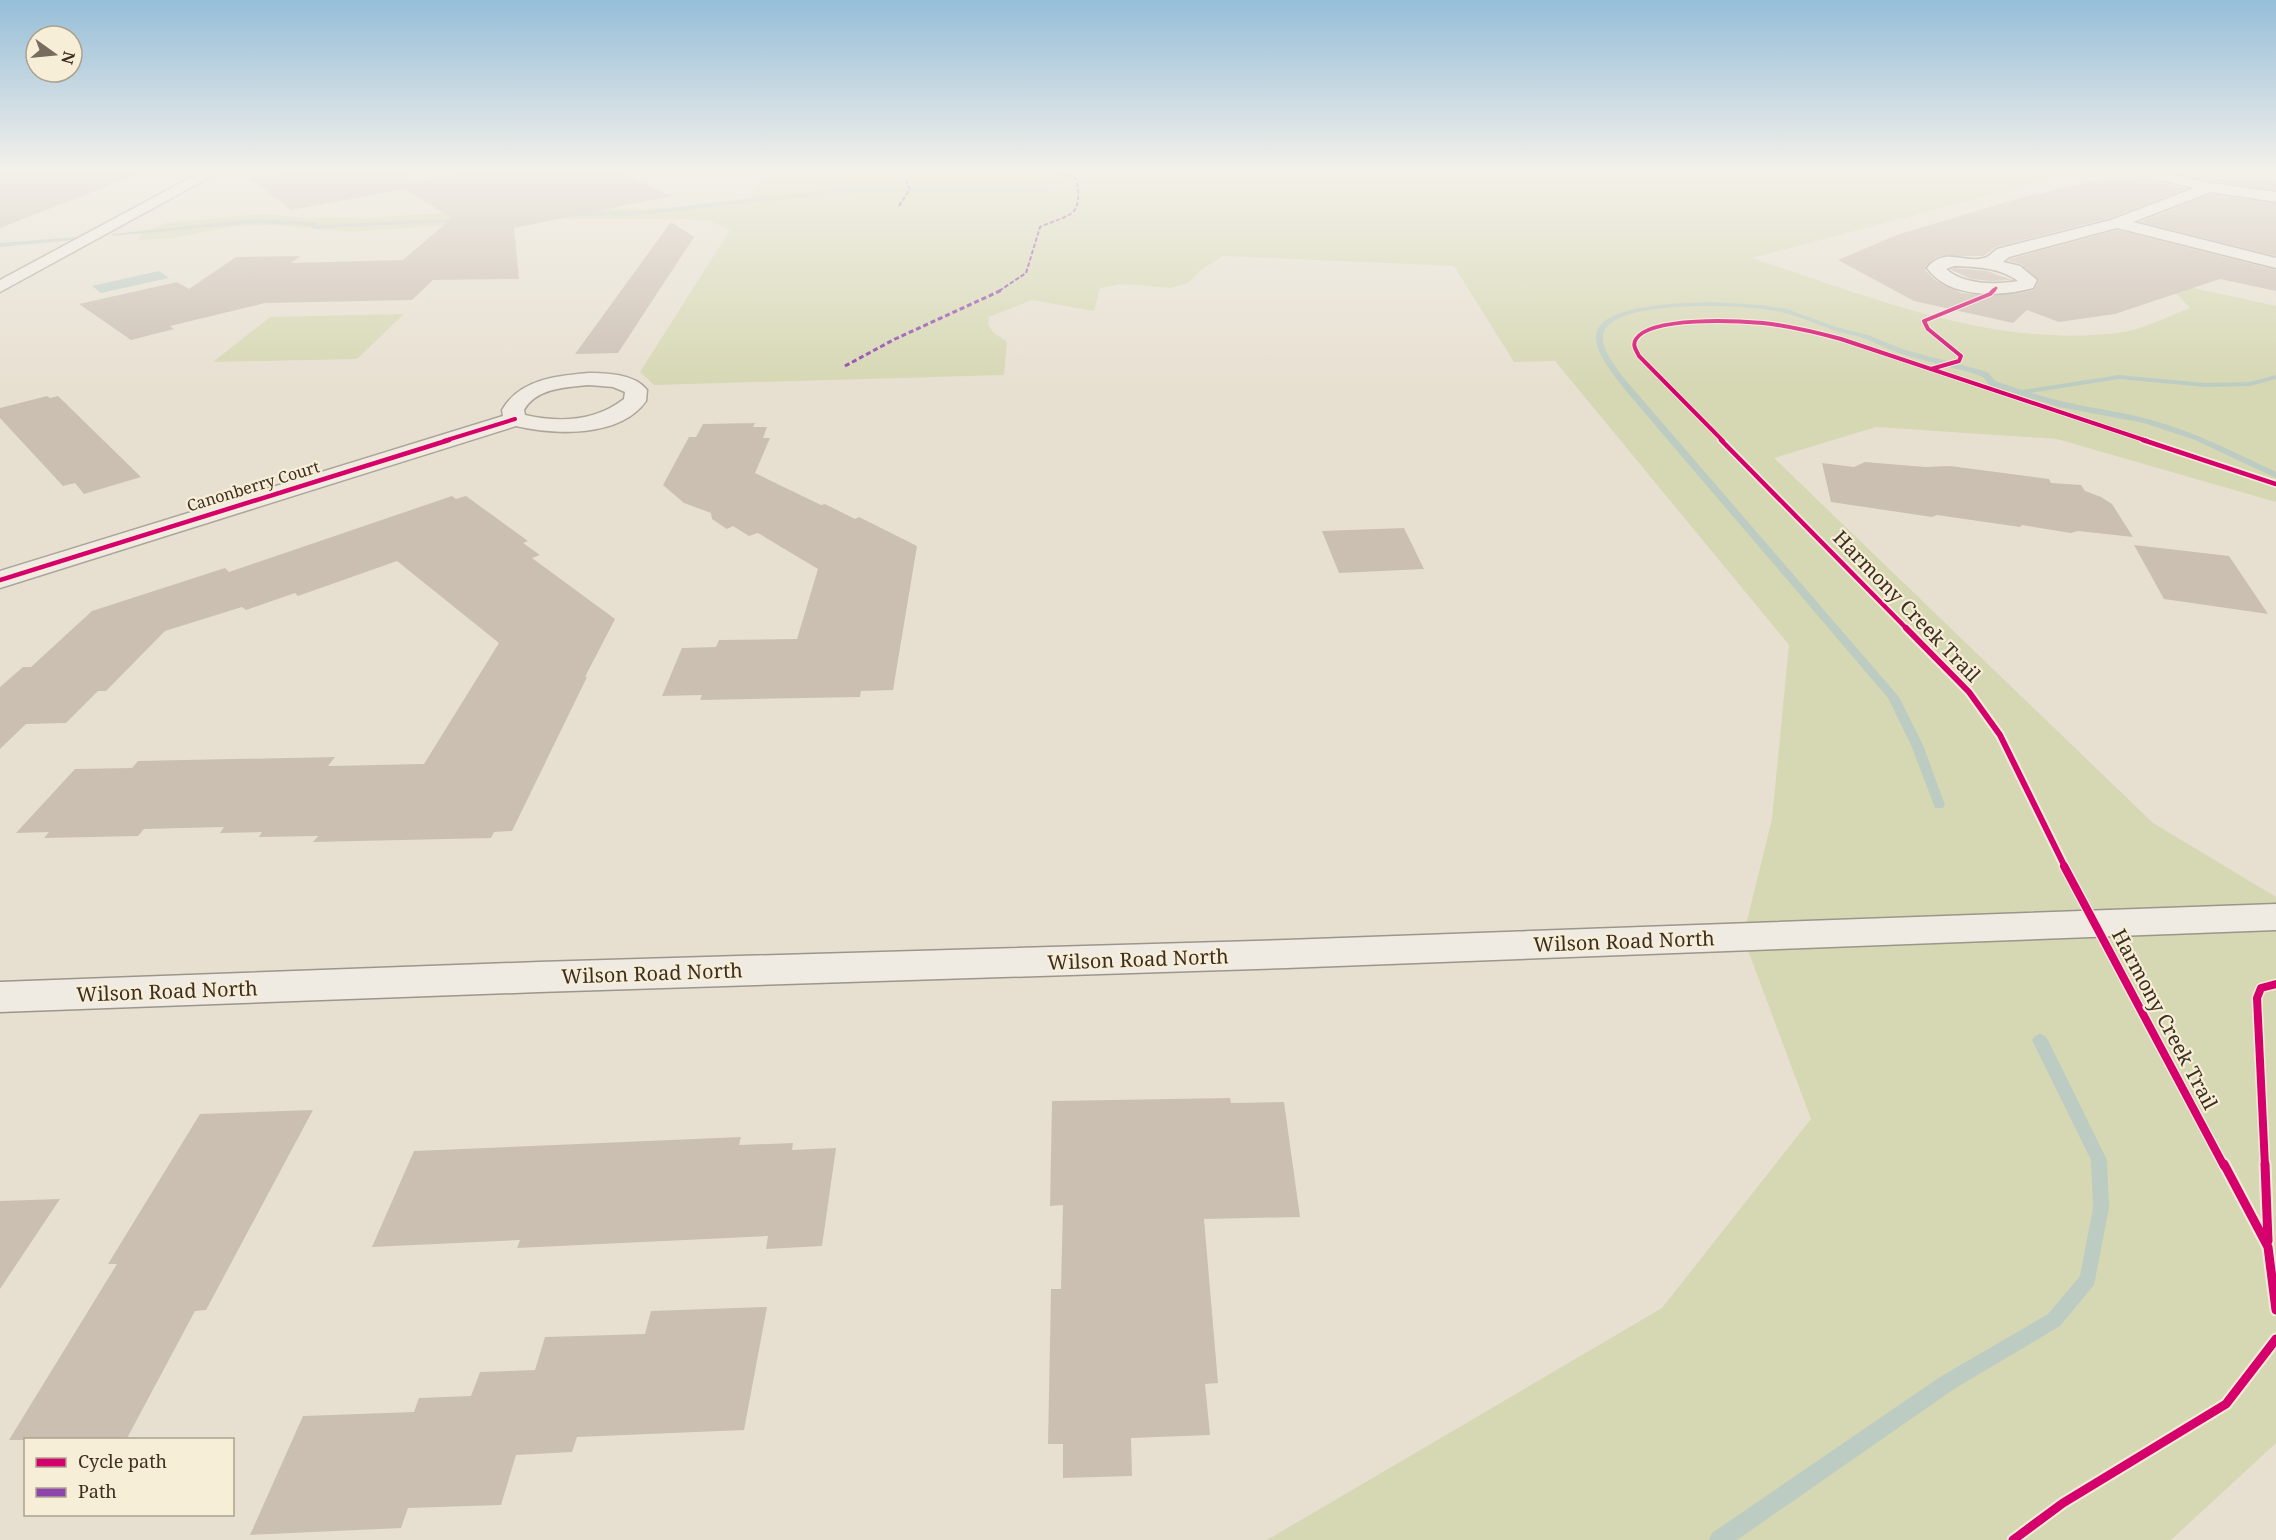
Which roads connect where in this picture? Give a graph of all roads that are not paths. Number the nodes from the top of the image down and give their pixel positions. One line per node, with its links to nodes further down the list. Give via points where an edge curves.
1 (81, 243): 6 (street)
2 (2042, 243): 4 (street, via 2003,253)
3 (2196, 243): 5 (street)
4 (1988, 263)
5 (2276, 263)
6 (0, 287)
7 (515, 420): 7 (street, via 548,426 592,423 628,409 635,401 636,390 613,380 563,381 523,396 513,410); 8 (street, Canonberry Court)
8 (0, 580)
9 (2276, 917): 10 (street, Wilson Road North)
10 (0, 997)

